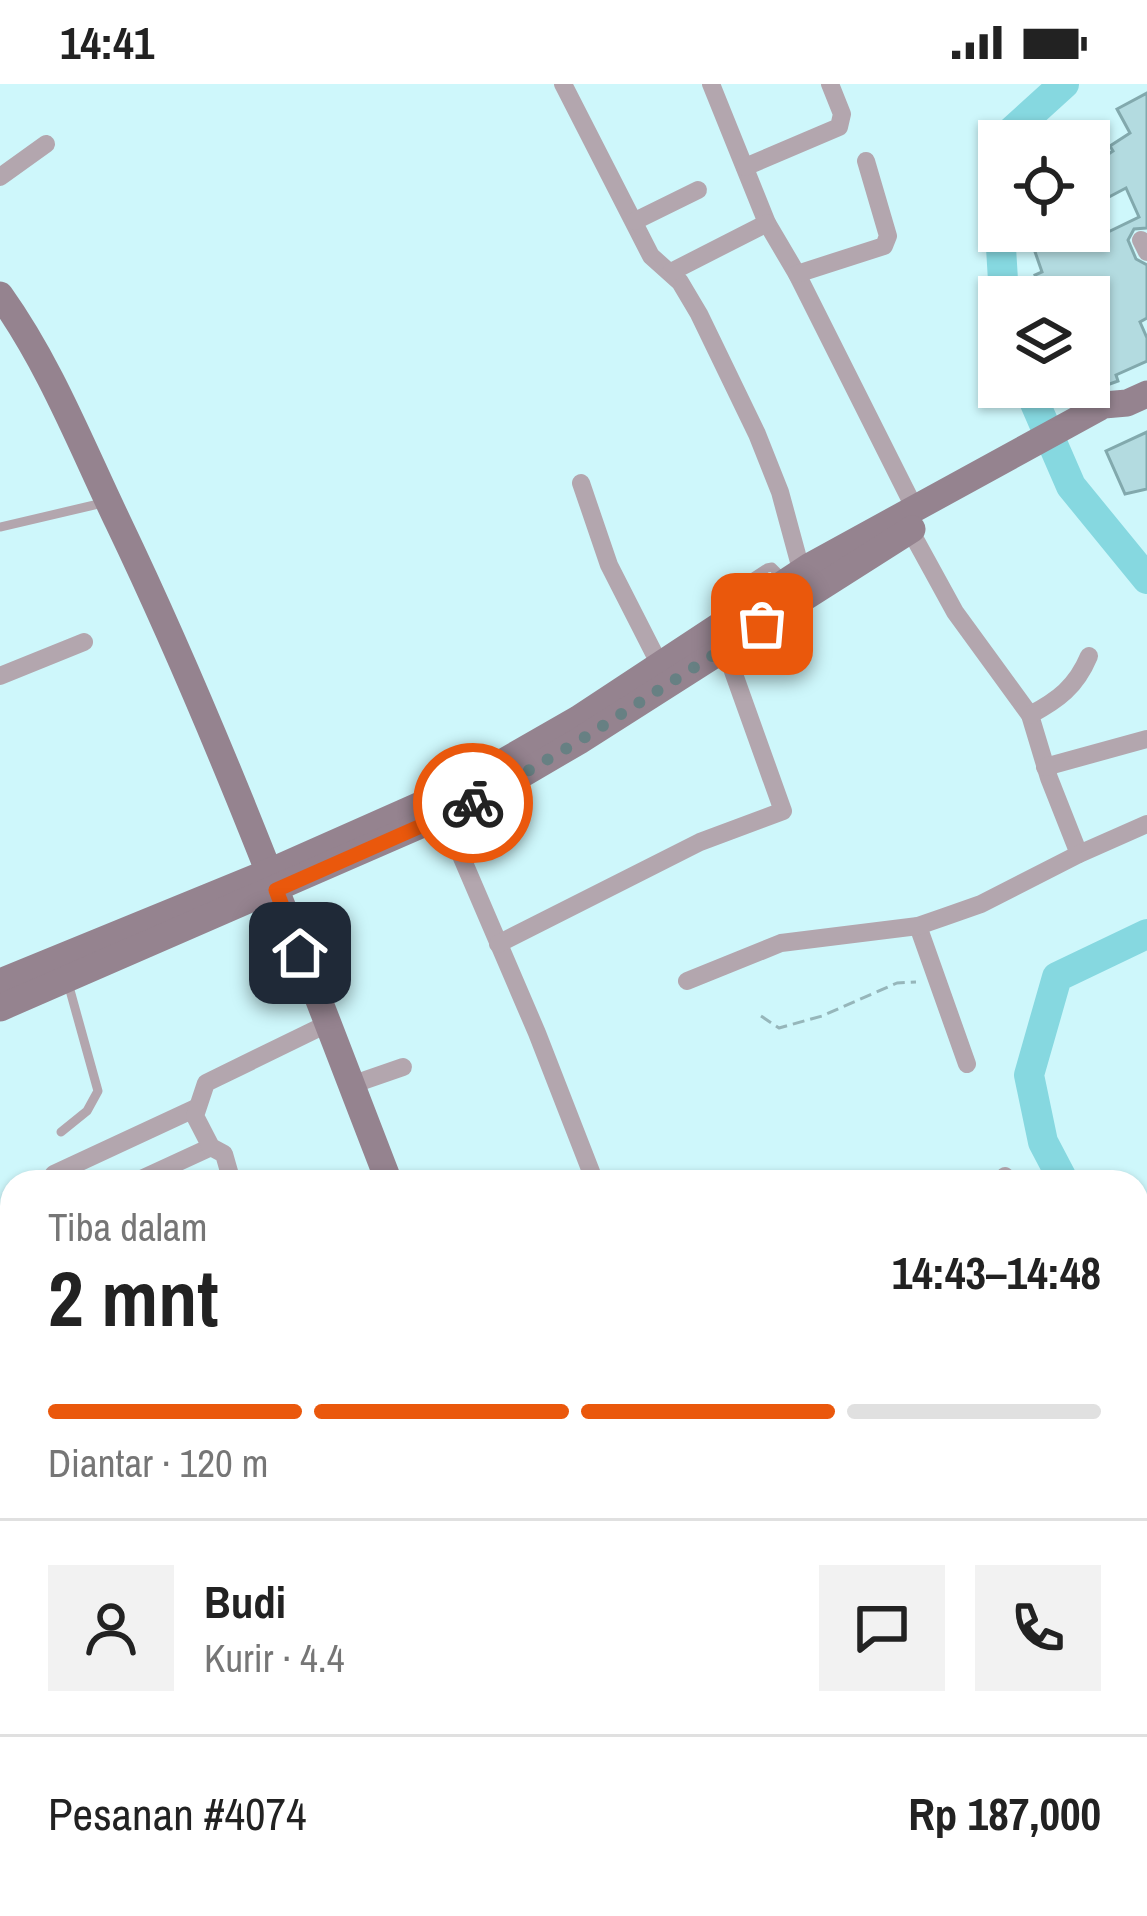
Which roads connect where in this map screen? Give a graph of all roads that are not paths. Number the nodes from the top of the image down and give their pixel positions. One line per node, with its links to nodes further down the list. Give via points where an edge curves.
1 (563, 84): 9 (street)
2 (711, 84): 6 (street)
3 (830, 84): 6 (street, via 839,128)
4 (46, 144): 7 (street)
5 (866, 160): 12 (street, via 889,236 884,246)
6 (745, 167): 10 (street)
7 (0, 177)
8 (698, 190): 9 (street)
9 (635, 221): 11 (street, via 651,256)
10 (767, 223): 11 (street); 12 (street)
11 (671, 272): 19 (street, via 757,434 780,492)
12 (797, 274): 17 (street)
13 (0, 295): 16 (main road, via 57,390)
14 (1137, 398): 17 (main road, via 1104,405 1093,420)
15 (581, 483): 23 (street, via 609,565)
16 (108, 502): 18 (lane); 31 (main road)
17 (912, 518): 19 (main road); 20 (main road); 25 (street, via 956,613)
18 (0, 527)
19 (794, 578): 20 (main road)
20 (725, 635): 23 (main road); 33 (street, via 783,812 700,842)
21 (84, 642): 24 (street)
22 (1089, 656): 25 (street, via 1074,685)
23 (664, 674): 28 (main road, via 563,750); 31 (main road)
24 (0, 676)
25 (1030, 715): 27 (street)
26 (1147, 739): 27 (street)
27 (1045, 767): 30 (street)
28 (444, 816): 31 (main road); 33 (street)
29 (1147, 824): 30 (street)
30 (1078, 854): 32 (street, via 981,904)
31 (273, 881): 34 (main road); 36 (main road); 38 (main road)
32 (917, 926): 35 (street, via 782,943); 39 (street)
33 (498, 944): 49 (street)
34 (67, 981): 37 (main road); 43 (lane, via 98,1090)
35 (687, 981)
36 (0, 982)
37 (0, 1008)
38 (327, 1024): 41 (main road); 42 (street, via 206,1083)
39 (968, 1064)
40 (403, 1067): 41 (street)
41 (351, 1085): 48 (main road)
42 (196, 1108): 44 (street); 45 (street)
43 (62, 1132)
44 (211, 1147): 46 (street); 47 (street, via 224,1154)
45 (63, 1170)
46 (162, 1170)
47 (229, 1170)
48 (384, 1170)
49 (590, 1170)

